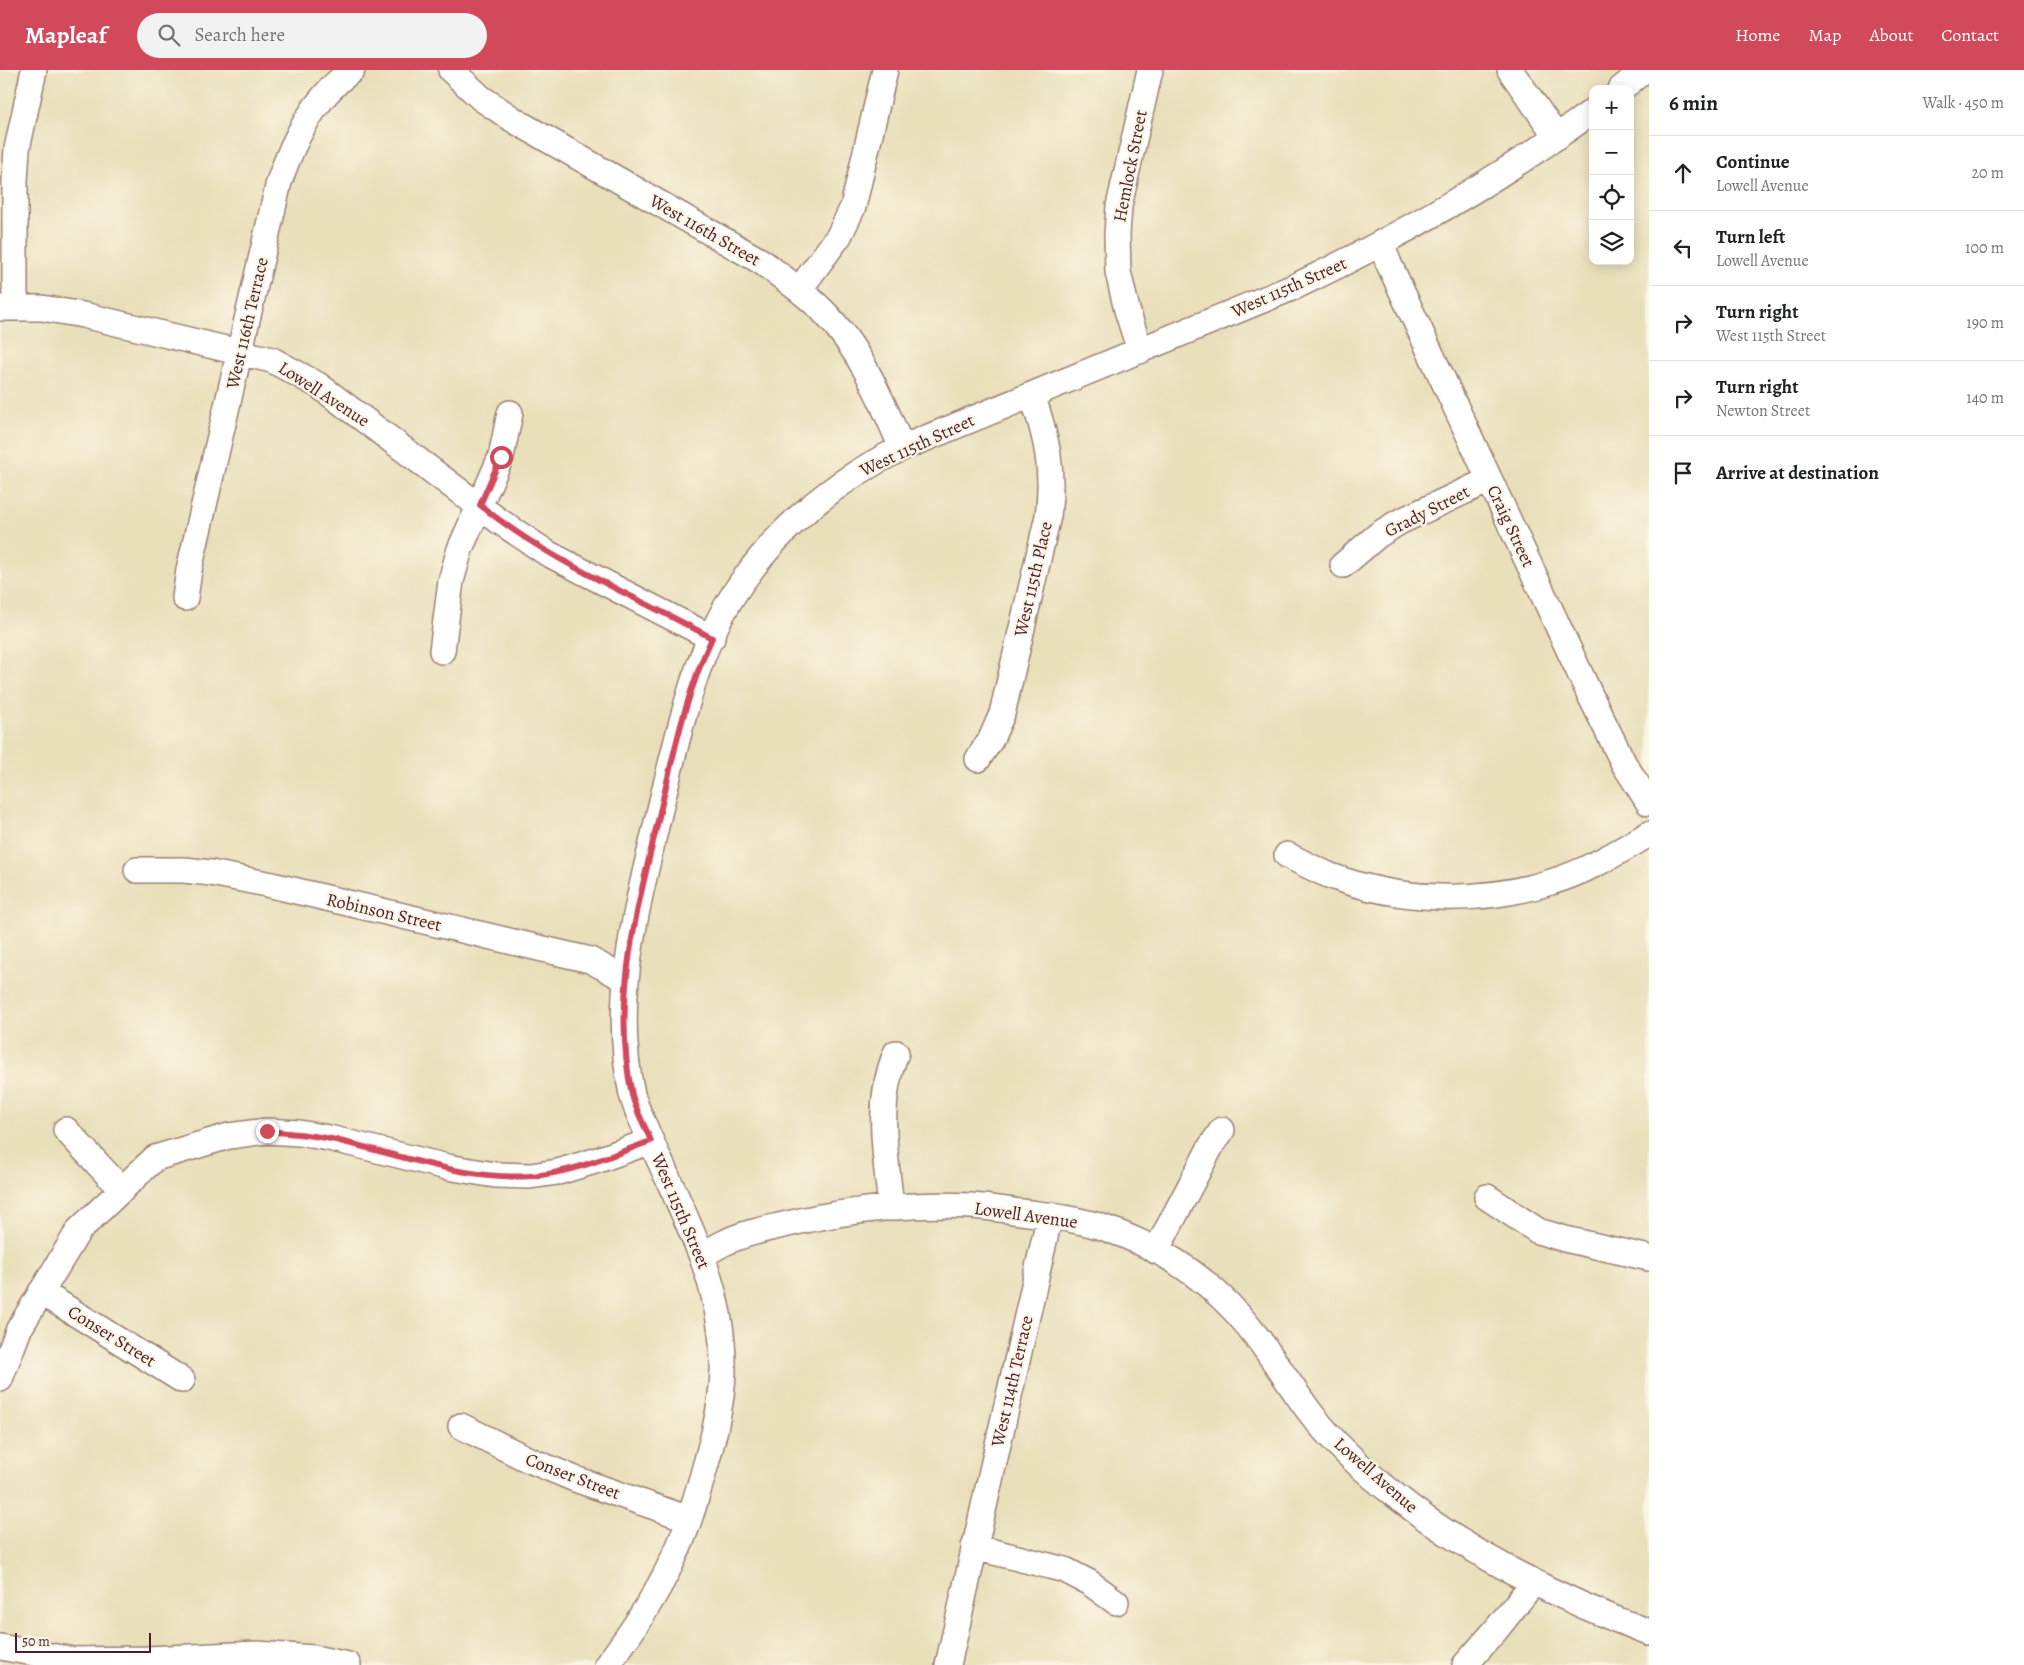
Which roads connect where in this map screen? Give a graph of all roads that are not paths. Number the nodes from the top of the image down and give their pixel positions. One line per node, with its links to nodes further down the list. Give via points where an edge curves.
1 (34, 70): 13 (street, via 17,149)
2 (352, 70): 15 (street, West 116th Terrace, via 314,107 288,156 279,182)
3 (451, 70): 12 (street, West 116th Street, via 481,98 517,122 762,262)
4 (885, 70): 12 (street, via 853,207 839,236)
5 (1150, 70): 14 (street, Hemlock Street, via 1119,206 1116,234 1118,272)
6 (1510, 70): 10 (street)
7 (1644, 70): 8 (street)
8 (1626, 85)
9 (1589, 114): 10 (street, West 115th Street)
10 (1557, 137): 11 (street, West 115th Street, via 1478,190)
11 (1381, 244): 14 (street, West 115th Street, via 1294,287); 19 (street, Craig Street)
12 (799, 290): 18 (street, West 116th Street, via 822,310 852,346 875,386)
13 (8, 308): 15 (street, Lowell Avenue, via 42,308 83,314)
14 (1140, 350): 16 (street, West 115th Street)
15 (240, 351): 20 (street, Lowell Avenue, via 272,360 302,375); 22 (street, West 116th Terrace)
16 (1032, 395): 18 (street, West 115th Street); 25 (street, West 115th Place, via 1050,461 1048,516 1002,714)
17 (510, 413): 20 (street, via 501,457)
18 (902, 448): 23 (street, West 115th Street, via 849,477 811,506 772,544 742,582)
19 (1489, 480): 21 (street, Grady Street, via 1398,522); 26 (street, Craig Street, via 1624,764)
20 (480, 505): 23 (street, Lowell Avenue, via 547,553); 24 (street, via 451,581)
21 (1343, 565)
22 (185, 598)
23 (712, 638): 30 (street, West 115th Street, via 683,713 632,931)
24 (442, 651)
25 (978, 759)
26 (1649, 803)
27 (1649, 834): 28 (street, via 1600,862 1552,882 1507,893 1462,897 1416,896 1374,889 1331,876)
28 (1286, 855)
29 (137, 870): 30 (street, Robinson Street, via 202,872 267,884 590,960)
30 (625, 979): 34 (street, West 115th Street, via 625,1042 632,1097)
31 (896, 1053): 37 (street, via 884,1095 883,1117)
32 (66, 1130): 35 (street)
33 (1222, 1130): 39 (street)
34 (651, 1141): 35 (street, via 558,1172 530,1176 495,1175 447,1167 330,1138 267,1131 230,1136 155,1158); 40 (street, West 115th Street)
35 (122, 1190): 42 (street, via 79,1230)
36 (1486, 1197): 41 (street, via 1538,1231)
37 (890, 1208): 38 (street, Lowell Avenue, via 973,1206); 40 (street, Lowell Avenue, via 859,1210 768,1228 728,1241)
38 (1050, 1215): 39 (street, Lowell Avenue, via 1100,1226); 47 (street, West 114th Terrace)
39 (1156, 1250): 48 (street, Lowell Avenue, via 1221,1296 1253,1330 1310,1412 1351,1457 1436,1525)
40 (702, 1256): 46 (street, West 115th Street, via 713,1290 723,1368 716,1424)
41 (1649, 1258)
42 (41, 1292): 43 (street, via 18,1329); 44 (street, Conser Street)
43 (0, 1379)
44 (182, 1380)
45 (461, 1426): 46 (street, Conser Street, via 567,1476)
46 (689, 1519): 53 (street, West 115th Street, via 662,1582)
47 (974, 1547): 49 (street, via 1065,1570); 54 (street, West 114th Terrace)
48 (1534, 1582): 50 (street, Lowell Avenue, via 1609,1618); 55 (street)
49 (1116, 1602)
50 (1649, 1632)
51 (0, 1647): 52 (street, via 73,1660 256,1654 314,1658)
52 (348, 1665)
53 (607, 1665)
54 (948, 1665)
55 (1465, 1665)

